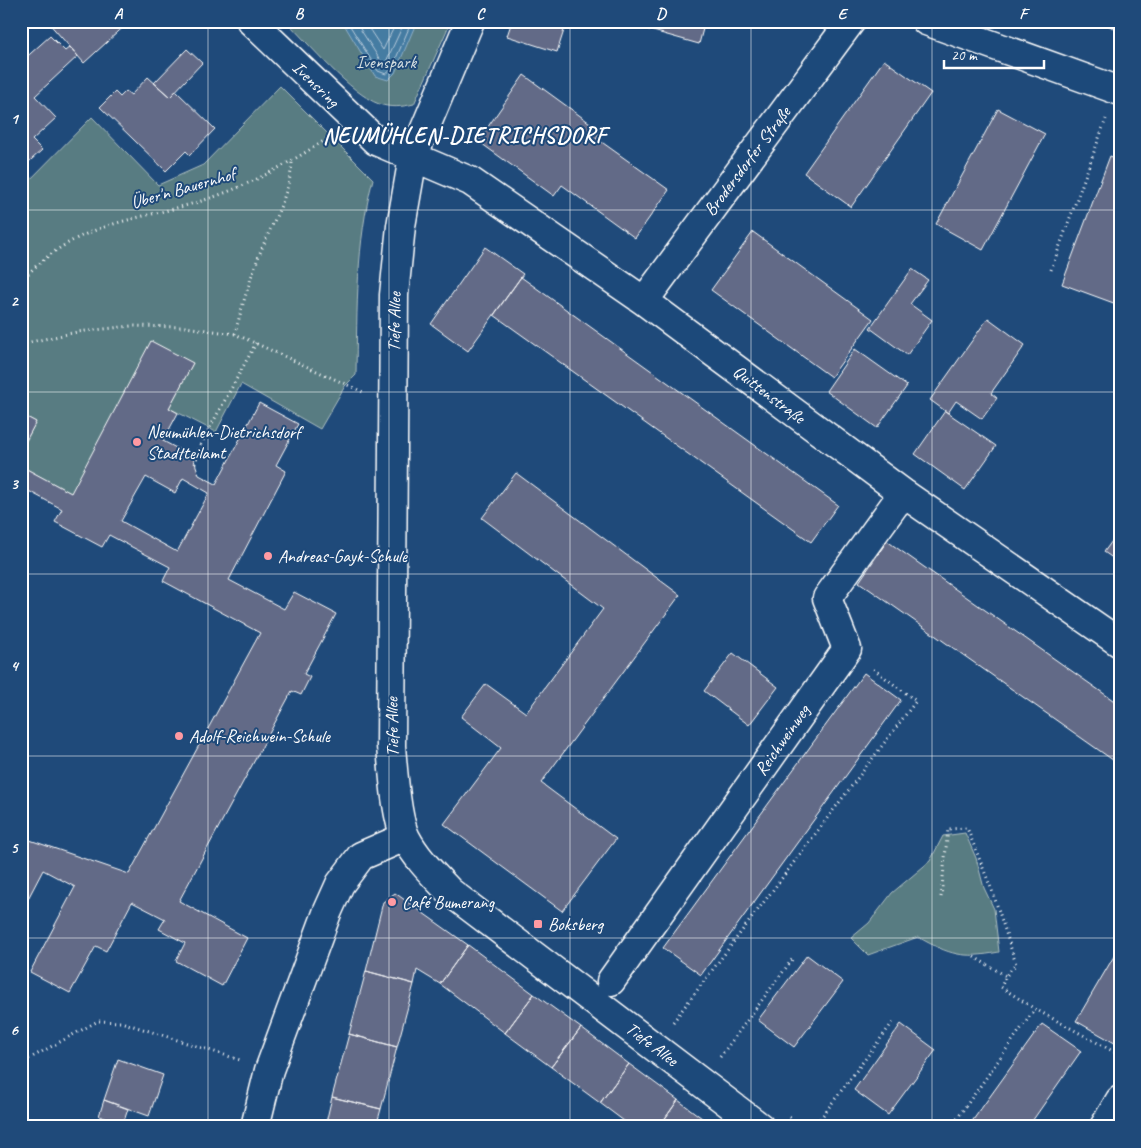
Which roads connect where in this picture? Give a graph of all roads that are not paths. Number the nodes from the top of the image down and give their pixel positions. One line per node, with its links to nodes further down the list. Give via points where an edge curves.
1 (251, 21): 6 (street, Ivensring, via 376,141)
2 (470, 21): 6 (street)
3 (851, 21): 7 (street, Brodersdorfer Straße)
4 (926, 21): 5 (street)
5 (1118, 91)
6 (413, 157): 7 (street, Quittenstraße, via 470,181); 10 (street, Tiefe Allee, via 394,295 391,746)
7 (644, 301): 8 (street, Quittenstraße)
8 (903, 493): 9 (street, Quittenstraße); 11 (street, Reichweinweg, via 827,598 847,649)
9 (1120, 643)
10 (405, 837): 13 (street, via 361,856 340,884 269,1070); 14 (street, Tiefe Allee, via 450,892)
11 (611, 981)
12 (1120, 1100): 15 (street)
13 (255, 1127)
14 (760, 1127)
15 (1104, 1127)

